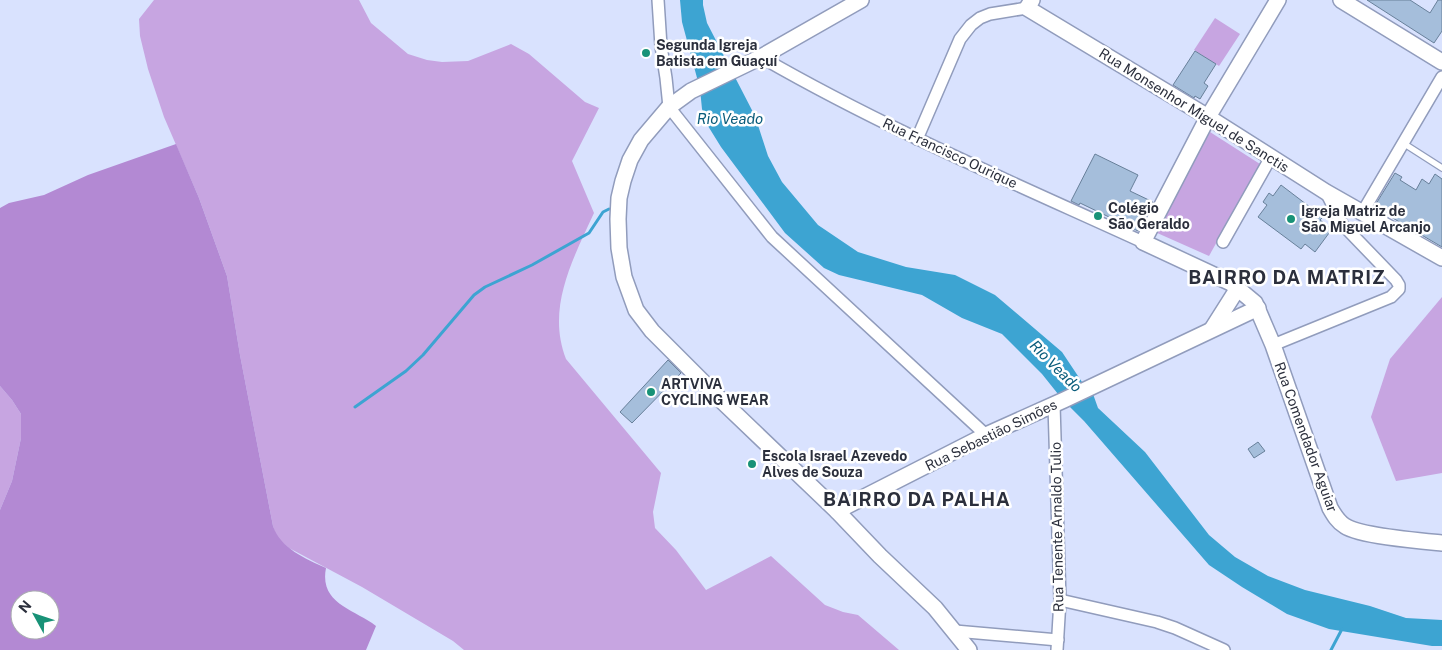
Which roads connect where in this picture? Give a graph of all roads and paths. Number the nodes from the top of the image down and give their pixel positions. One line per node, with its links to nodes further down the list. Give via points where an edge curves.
1 (658, 0): 11 (street)
2 (861, 0): 8 (street)
3 (1043, 0): 7 (street)
4 (1266, 0): 12 (street)
5 (1278, 0): 12 (street)
6 (1341, 0): 9 (street)
7 (1031, 7): 12 (street, Rua Monsenhor Miguel de Sanctis); 13 (street, via 990,14 971,25 960,39)
8 (761, 58): 11 (street, via 691,91); 13 (street, Rua Francisco Ourique)
9 (1442, 62)
10 (1442, 76): 14 (street)
11 (669, 107): 27 (street, via 772,237); 28 (street, via 641,140 630,160 619,198 619,248 624,277 636,310 652,331)
12 (1204, 115): 15 (street, Rua Monsenhor Miguel de Sanctis); 19 (street)
13 (917, 140): 19 (street, Rua Francisco Ourique)
14 (1403, 143): 16 (lane); 18 (street)
15 (1271, 157): 17 (street, Rua Monsenhor Miguel de Sanctis); 20 (street)
16 (1442, 168)
17 (1326, 192): 18 (street, Rua Monsenhor Miguel de Sanctis); 25 (street, via 1342,224 1396,280 1399,289 1391,297)
18 (1362, 213): 21 (street, Rua Monsenhor Miguel de Sanctis)
19 (1143, 242): 22 (street)
20 (1222, 242)
21 (1442, 258)
22 (1238, 288): 23 (street); 24 (street)
23 (1258, 308): 24 (street, Rua Sebastião Simões); 25 (street, Rua Comendador Aguiar)
24 (1212, 329): 26 (street, Rua Sebastião Simões)
25 (1273, 345): 29 (street, Rua Comendador Aguiar, via 1318,476 1337,520 1345,527 1360,532)
26 (1059, 403): 27 (street, Rua Sebastião Simões); 30 (street, Rua Tenente Arnaldo Tulio)
27 (986, 435): 28 (street, Rua Sebastião Simões)
28 (837, 511): 31 (street)
29 (1442, 543)
30 (1060, 600): 32 (street, Rua Tenente Arnaldo Tulio); 34 (street, via 1157,622)
31 (955, 631): 32 (street); 33 (street)
32 (1058, 645)
33 (969, 650)
34 (1224, 650)

